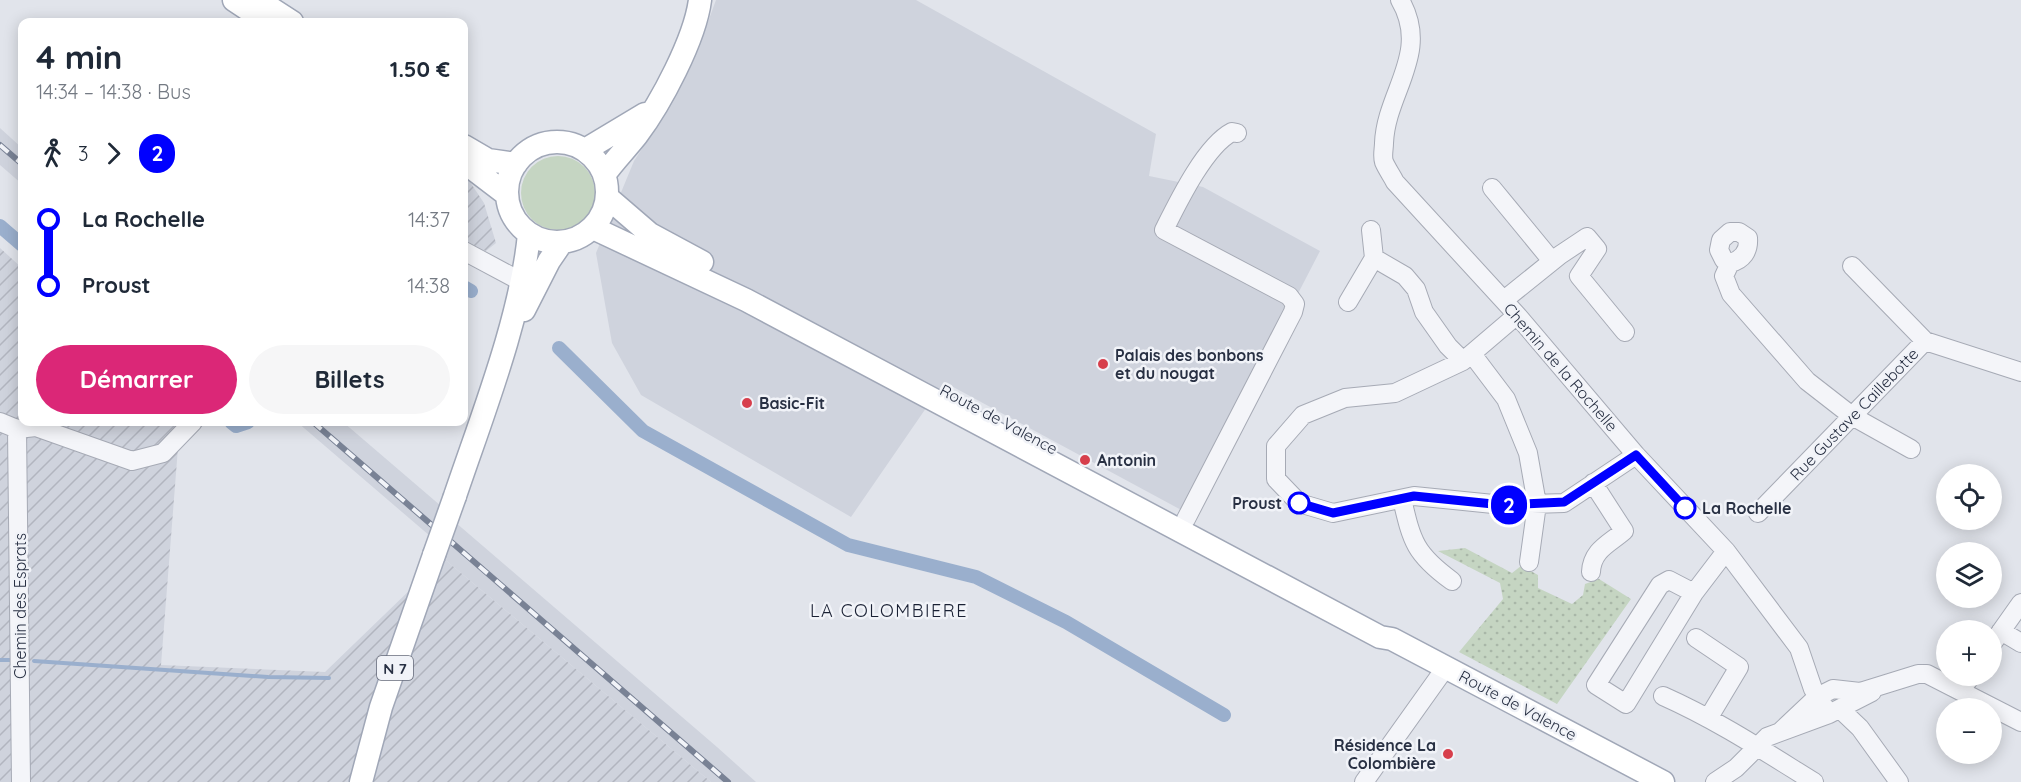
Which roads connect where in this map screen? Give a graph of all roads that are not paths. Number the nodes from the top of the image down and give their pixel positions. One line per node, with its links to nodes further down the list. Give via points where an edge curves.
1 (234, 0): 5 (main road)
2 (258, 0): 6 (main road)
3 (700, 0): 7 (main road, via 689,40)
4 (1400, 0): 27 (street, Chemin de la Rochelle, via 1408,14 1412,40 1406,69 1384,127 1383,160 1395,182)
5 (261, 18)
6 (286, 18)
7 (651, 110): 10 (main road); 13 (main road)
8 (1237, 134): 45 (street, via 1222,137 1164,230 1288,296 1295,304)
9 (468, 148): 11 (main road, via 488,160)
10 (585, 150): 11 (main road, via 567,143 548,143 535,147); 13 (main road, via 597,161)
11 (516, 164): 15 (main road)
12 (468, 165): 15 (main road)
13 (606, 186): 16 (main road, via 603,214); 45 (main road, Route de Valence, via 662,242)
14 (1492, 188): 23 (street)
15 (506, 194): 19 (main road, via 512,215)
16 (593, 228): 20 (main road); 54 (main road, Route de Valence, via 746,300 1219,553 1380,637)
17 (1371, 230): 22 (street)
18 (1739, 232): 35 (street, via 1730,232 1721,240 1719,250 1724,260 1730,262 1724,276 1731,294 1799,373)
19 (529, 234): 20 (main road, via 539,240); 26 (main road, N 7)
20 (562, 242): 33 (main road, N 7)
21 (468, 253): 26 (street)
22 (1374, 258): 28 (street); 32 (street, via 1405,276 1448,346)
23 (1556, 258): 25 (street); 25 (street, via 1587,237 1597,249); 27 (street)
24 (1852, 266): 31 (street)
25 (1579, 276): 30 (street)
26 (522, 282): 33 (main road, N 7)
27 (1504, 300): 29 (street, Chemin de la Rochelle)
28 (1348, 302)
29 (1517, 315): 32 (street); 40 (street, Chemin de la Rochelle)
30 (1625, 332)
31 (1925, 341): 34 (street); 35 (street, Rue Gustave Caillebotte)
32 (1467, 358): 42 (street, via 1395,393 1345,398 1304,415 1276,446 1276,479 1299,503 1333,513); 43 (street, via 1506,399 1528,453)
33 (497, 369): 73 (main road, N 7, bridge, via 381,707)
34 (2021, 372)
35 (1852, 416): 39 (street); 44 (street, Rue Gustave Caillebotte)
36 (8, 425): 72 (street, Chemin des Esprats)
37 (22, 426): 38 (street, via 36,427 132,461 162,453)
38 (189, 426)
39 (1911, 449)
40 (1636, 455): 41 (street); 46 (street, Chemin de la Rochelle)
41 (1593, 483): 43 (street, via 1564,502); 48 (street, via 1624,531 1596,552)
42 (1402, 499): 43 (street, via 1414,496 1503,505); 49 (street, via 1416,549)
43 (1537, 504): 47 (street)
44 (1758, 513)
45 (1186, 519): 54 (main road, Route de Valence, via 1383,629)
46 (1726, 551): 50 (street); 61 (street, Chemin de la Rochelle, via 1798,648)
47 (1529, 562)
48 (1591, 572)
49 (1452, 581)
50 (1694, 593): 50 (street, via 1668,580 1660,585 1596,685 1626,704)
51 (2021, 603): 52 (street)
52 (2002, 631)
53 (1696, 638): 65 (street, via 1739,667)
54 (1392, 639): 57 (main road, Route de Valence)
55 (2002, 639): 56 (street)
56 (2021, 643)
57 (1446, 667): 70 (main road, Route de Valence); 74 (street)
58 (1964, 686): 60 (street)
59 (1878, 688): 60 (street, via 1908,675 1927,674); 61 (street); 63 (street)
60 (1961, 690): 66 (street)
61 (1825, 693): 64 (street, Chemin de la Rochelle); 68 (street)
62 (1663, 696): 65 (street)
63 (1859, 701): 64 (street); 67 (street)
64 (1834, 712): 67 (street, Chemin de la Rochelle); 68 (street)
65 (1709, 717): 69 (street)
66 (2021, 722)
67 (1860, 728): 77 (street, Chemin de la Rochelle)
68 (1781, 731): 69 (street)
69 (1752, 751): 71 (street); 75 (street); 76 (street)
70 (1654, 777)
71 (1718, 781)
72 (21, 782)
73 (361, 782)
74 (1364, 782)
75 (1740, 782)
76 (1814, 782)
77 (1899, 782)

